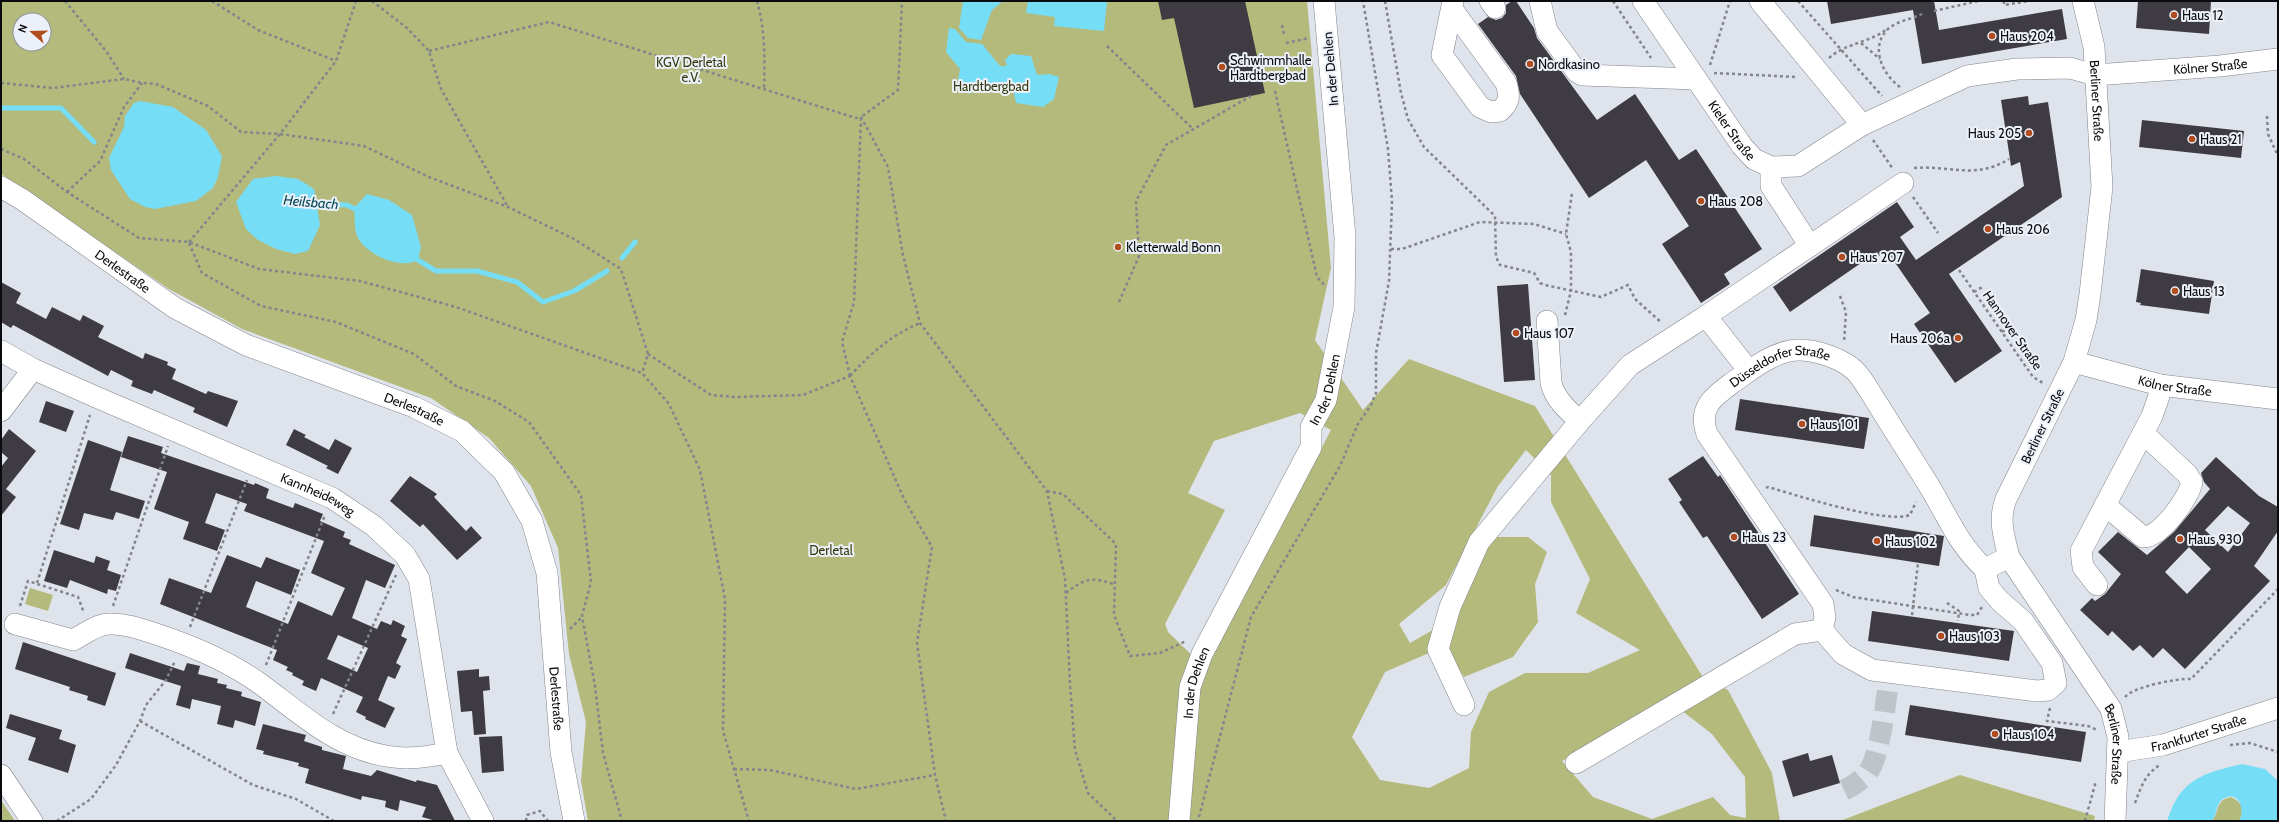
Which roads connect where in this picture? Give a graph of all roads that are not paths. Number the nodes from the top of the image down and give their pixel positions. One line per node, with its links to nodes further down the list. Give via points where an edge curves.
1 (1324, 1): 40 (street, In der Dehlen, via 1345,237 1344,307 1326,400 1311,428 1311,446 1202,654 1190,687)
2 (1540, 1): 7 (street, via 1548,31 1577,72 1582,75)
3 (1643, 1): 7 (street, Kieler Straße)
4 (1760, 1): 9 (street)
5 (2083, 1): 8 (street, Berliner Straße, via 2094,47)
6 (2278, 59): 8 (street, Kölner Straße)
7 (1703, 72): 10 (street, Kieler Straße, via 1713,103 1754,158)
8 (2094, 75): 9 (street, Kieler Straße, via 2070,68 2055,68 2017,69 1967,76); 17 (street, Berliner Straße, via 2102,186 2086,320)
9 (1862, 125): 10 (street, Kieler Straße, via 1798,166)
10 (1771, 166): 13 (street, via 1771,186)
11 (1907, 176): 13 (street)
12 (1, 188): 39 (street, Derlestraße, via 23,200 175,308 246,345 414,407 462,431 504,472 532,521 547,573 561,752)
13 (1810, 246): 14 (street)
14 (1706, 316): 19 (street); 23 (street, via 1630,365)
15 (1548, 331): 23 (street, via 1550,383 1553,392)
16 (1, 351): 18 (street, Kannheideweg)
17 (2074, 362): 20 (street, Kölner Straße); 26 (street, Berliner Straße, via 2002,510 2002,532)
18 (34, 369): 22 (street); 34 (street, Kannheideweg, via 332,498 374,526 405,555 419,579)
19 (1749, 371): 27 (street, Düsseldorfer Straße, via 1774,357 1799,350 1819,353 1854,369 1929,485 1970,556); 30 (street, Düsseldorfer Straße, via 1713,397 1705,410 1704,424 1707,434 1823,604 1825,617)
20 (2160, 385): 21 (street, Kölner Straße); 24 (street, via 2156,406)
21 (2278, 399)
22 (1, 411)
23 (1580, 421): 31 (street, via 1479,542 1450,606 1438,649)
24 (2143, 433): 25 (street); 25 (street, via 2187,474 2192,482 2190,492 2158,533 2150,538 2143,537)
25 (2104, 505): 28 (street, via 2081,551 2083,567)
26 (2009, 557): 27 (street); 33 (street, Berliner Straße, via 2111,709 2118,737)
27 (1984, 568): 30 (street, via 1989,588 2023,621 2052,663 2056,683 2048,690 2037,691 1872,670 1844,654)
28 (2097, 585)
29 (15, 624): 34 (street, via 73,640 100,627 135,628 184,643 220,659 259,683 325,732 354,746 386,756 419,758)
30 (1822, 630): 35 (street, via 1795,634)
31 (1464, 705)
32 (2278, 708): 33 (street, Frankfurter Straße, via 2163,745)
33 (2118, 752): 41 (street, Berliner Straße)
34 (446, 753): 38 (street, Kannheideweg)
35 (1576, 763)
36 (1, 775): 37 (street)
37 (32, 821)
38 (483, 821)
39 (574, 821)
40 (1179, 821)
41 (2115, 821)

